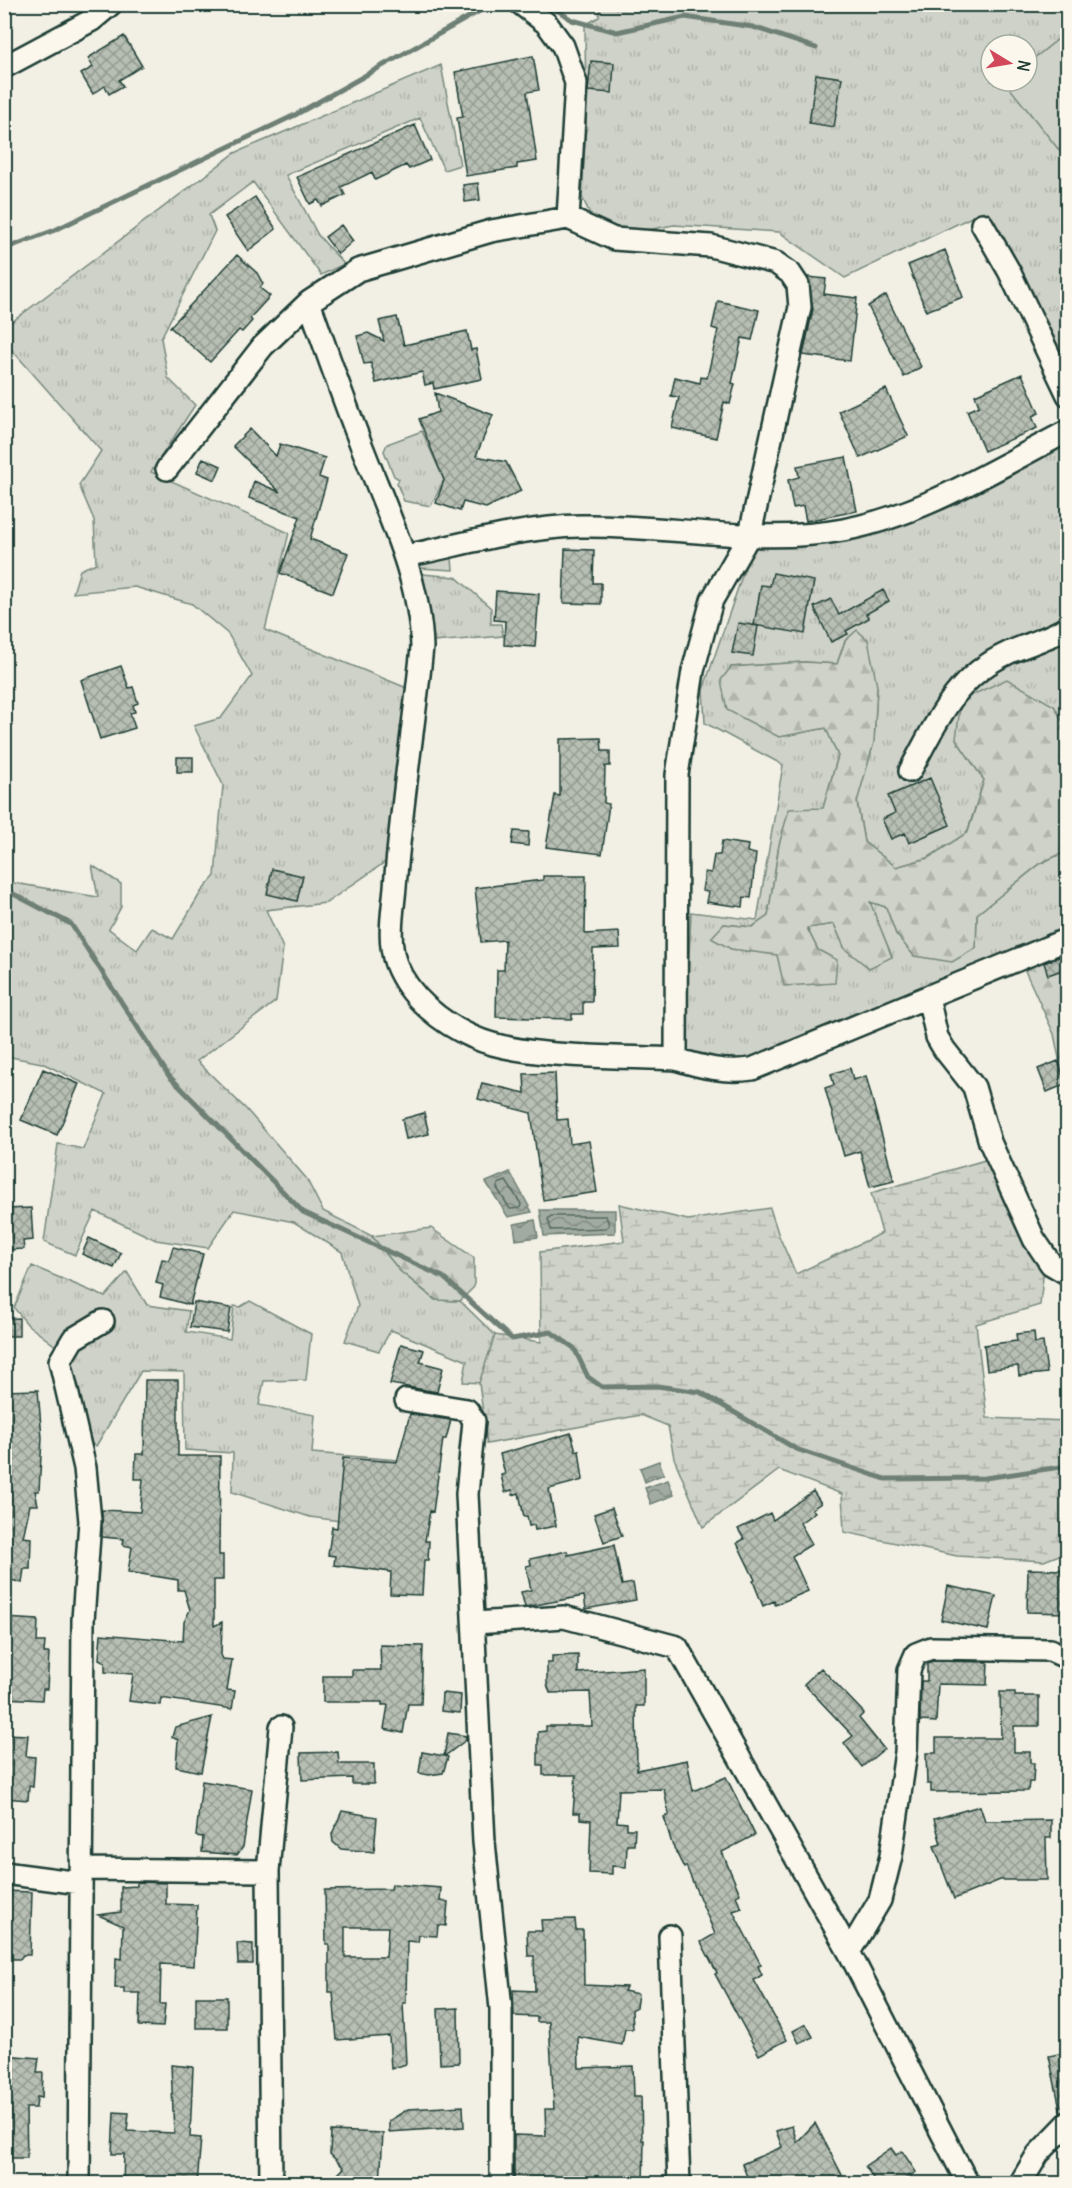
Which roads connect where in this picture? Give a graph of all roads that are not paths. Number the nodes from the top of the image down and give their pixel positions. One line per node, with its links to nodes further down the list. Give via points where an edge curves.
1 (111, 4): 3 (street, via 92,20)
2 (521, 4): 4 (street, via 548,24 563,46 576,83)
3 (4, 67)
4 (568, 218): 6 (street, via 491,231 358,270); 10 (street, via 614,239 711,246 776,263 798,285 800,307)
5 (982, 224): 7 (street, via 1009,271)
6 (309, 302): 9 (street, via 263,346); 11 (street)
7 (1068, 395)
8 (1068, 431): 10 (street, via 923,506 890,517 843,530)
9 (167, 469)
10 (750, 534): 11 (street, via 578,526); 16 (street, via 712,600 693,671 677,775)
11 (405, 556): 16 (street, via 422,629 422,647 391,938 396,963 411,992 427,1008 473,1038 529,1051)
12 (1068, 627): 13 (street, via 1008,653 970,675 952,696)
13 (910, 771)
14 (1068, 939): 15 (street)
15 (928, 997): 16 (street, via 752,1069 722,1070); 17 (street, via 937,1036 974,1087 990,1142 1037,1245 1051,1264)
16 (676, 1059)
17 (1068, 1274)
18 (103, 1322): 25 (street, via 72,1339 60,1361 89,1494 83,1620)
19 (406, 1400): 20 (street, via 467,1410 474,1421 467,1494)
20 (475, 1623): 27 (street, via 564,1617 677,1647); 31 (street, via 484,1842 501,2009)
21 (1068, 1658): 27 (street, via 1050,1650 931,1648 916,1654 909,1670 906,1752 891,1856 880,1900)
22 (281, 1727): 23 (street)
23 (268, 1870): 25 (street); 30 (street)
24 (4, 1873): 25 (street)
25 (80, 1876): 29 (street)
26 (670, 1936): 32 (street)
27 (849, 1952): 33 (street)
28 (1068, 2124): 34 (street, via 1038,2154)
29 (79, 2184)
30 (272, 2184)
31 (501, 2184)
32 (679, 2184)
33 (968, 2184)
34 (1020, 2184)

